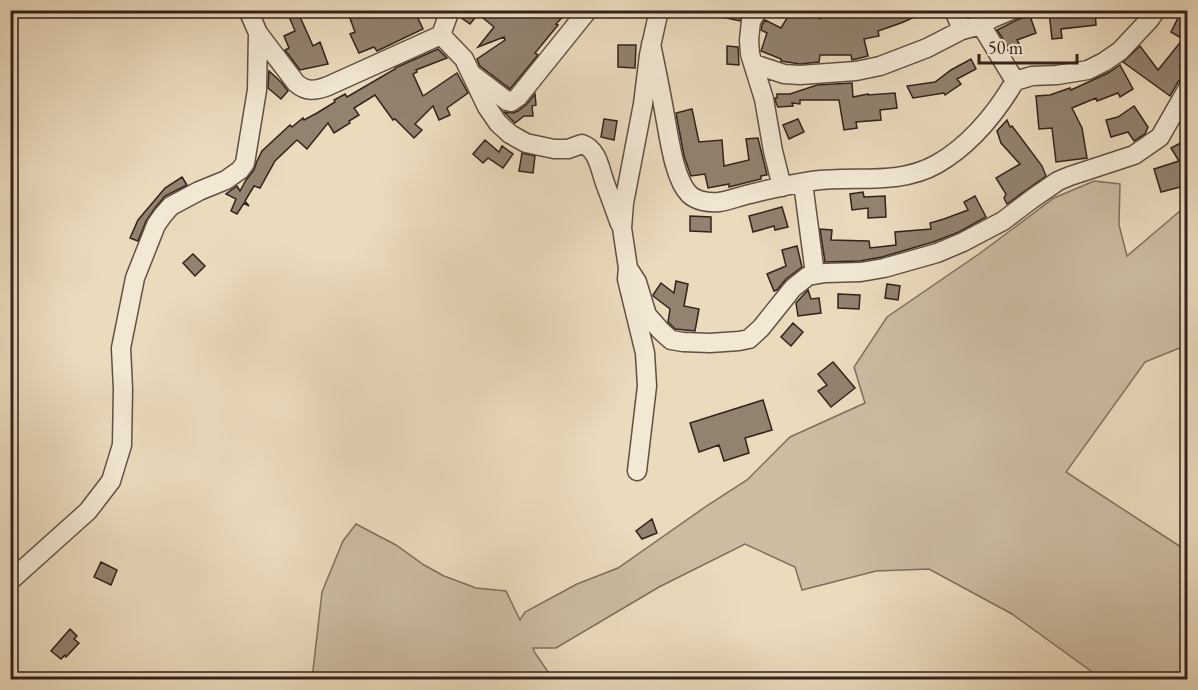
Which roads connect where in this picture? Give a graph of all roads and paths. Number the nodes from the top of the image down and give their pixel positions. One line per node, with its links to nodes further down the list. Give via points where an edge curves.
1 (248, 10): 11 (street)
2 (450, 10): 12 (street)
3 (588, 10): 15 (street, via 511,102)
4 (660, 10): 13 (street)
5 (758, 10): 14 (street, via 751,21 749,40)
6 (954, 10): 10 (street)
7 (1012, 10): 9 (street)
8 (1156, 10): 16 (street, via 1120,51 1096,66)
9 (981, 25): 10 (street); 16 (street)
10 (962, 30): 14 (street, via 900,60 856,71 784,74)
11 (258, 33): 12 (street, via 296,83 309,90 323,88); 24 (street, via 258,90 245,163 219,184 171,206 156,225 135,278 121,348 122,445 111,481 88,512)
12 (441, 34): 15 (street)
13 (651, 44): 19 (street, via 674,161 690,195 719,202); 20 (street)
14 (754, 64): 19 (street)
15 (472, 74): 20 (street, via 491,113 510,134 526,143 554,149 587,146 599,163)
16 (1015, 81): 18 (street, via 985,123 937,164 895,178)
17 (1188, 88): 22 (street, via 1160,137 1145,149 1058,182 986,231 937,253 884,268)
18 (803, 183): 19 (street); 22 (street)
19 (782, 187)
20 (622, 228): 21 (street)
21 (628, 268): 22 (street, via 637,282 647,315 661,331 683,342 710,343 749,339 798,284); 23 (street, via 627,279 645,353 647,386)
22 (815, 274)
23 (637, 471)
24 (10, 581)

